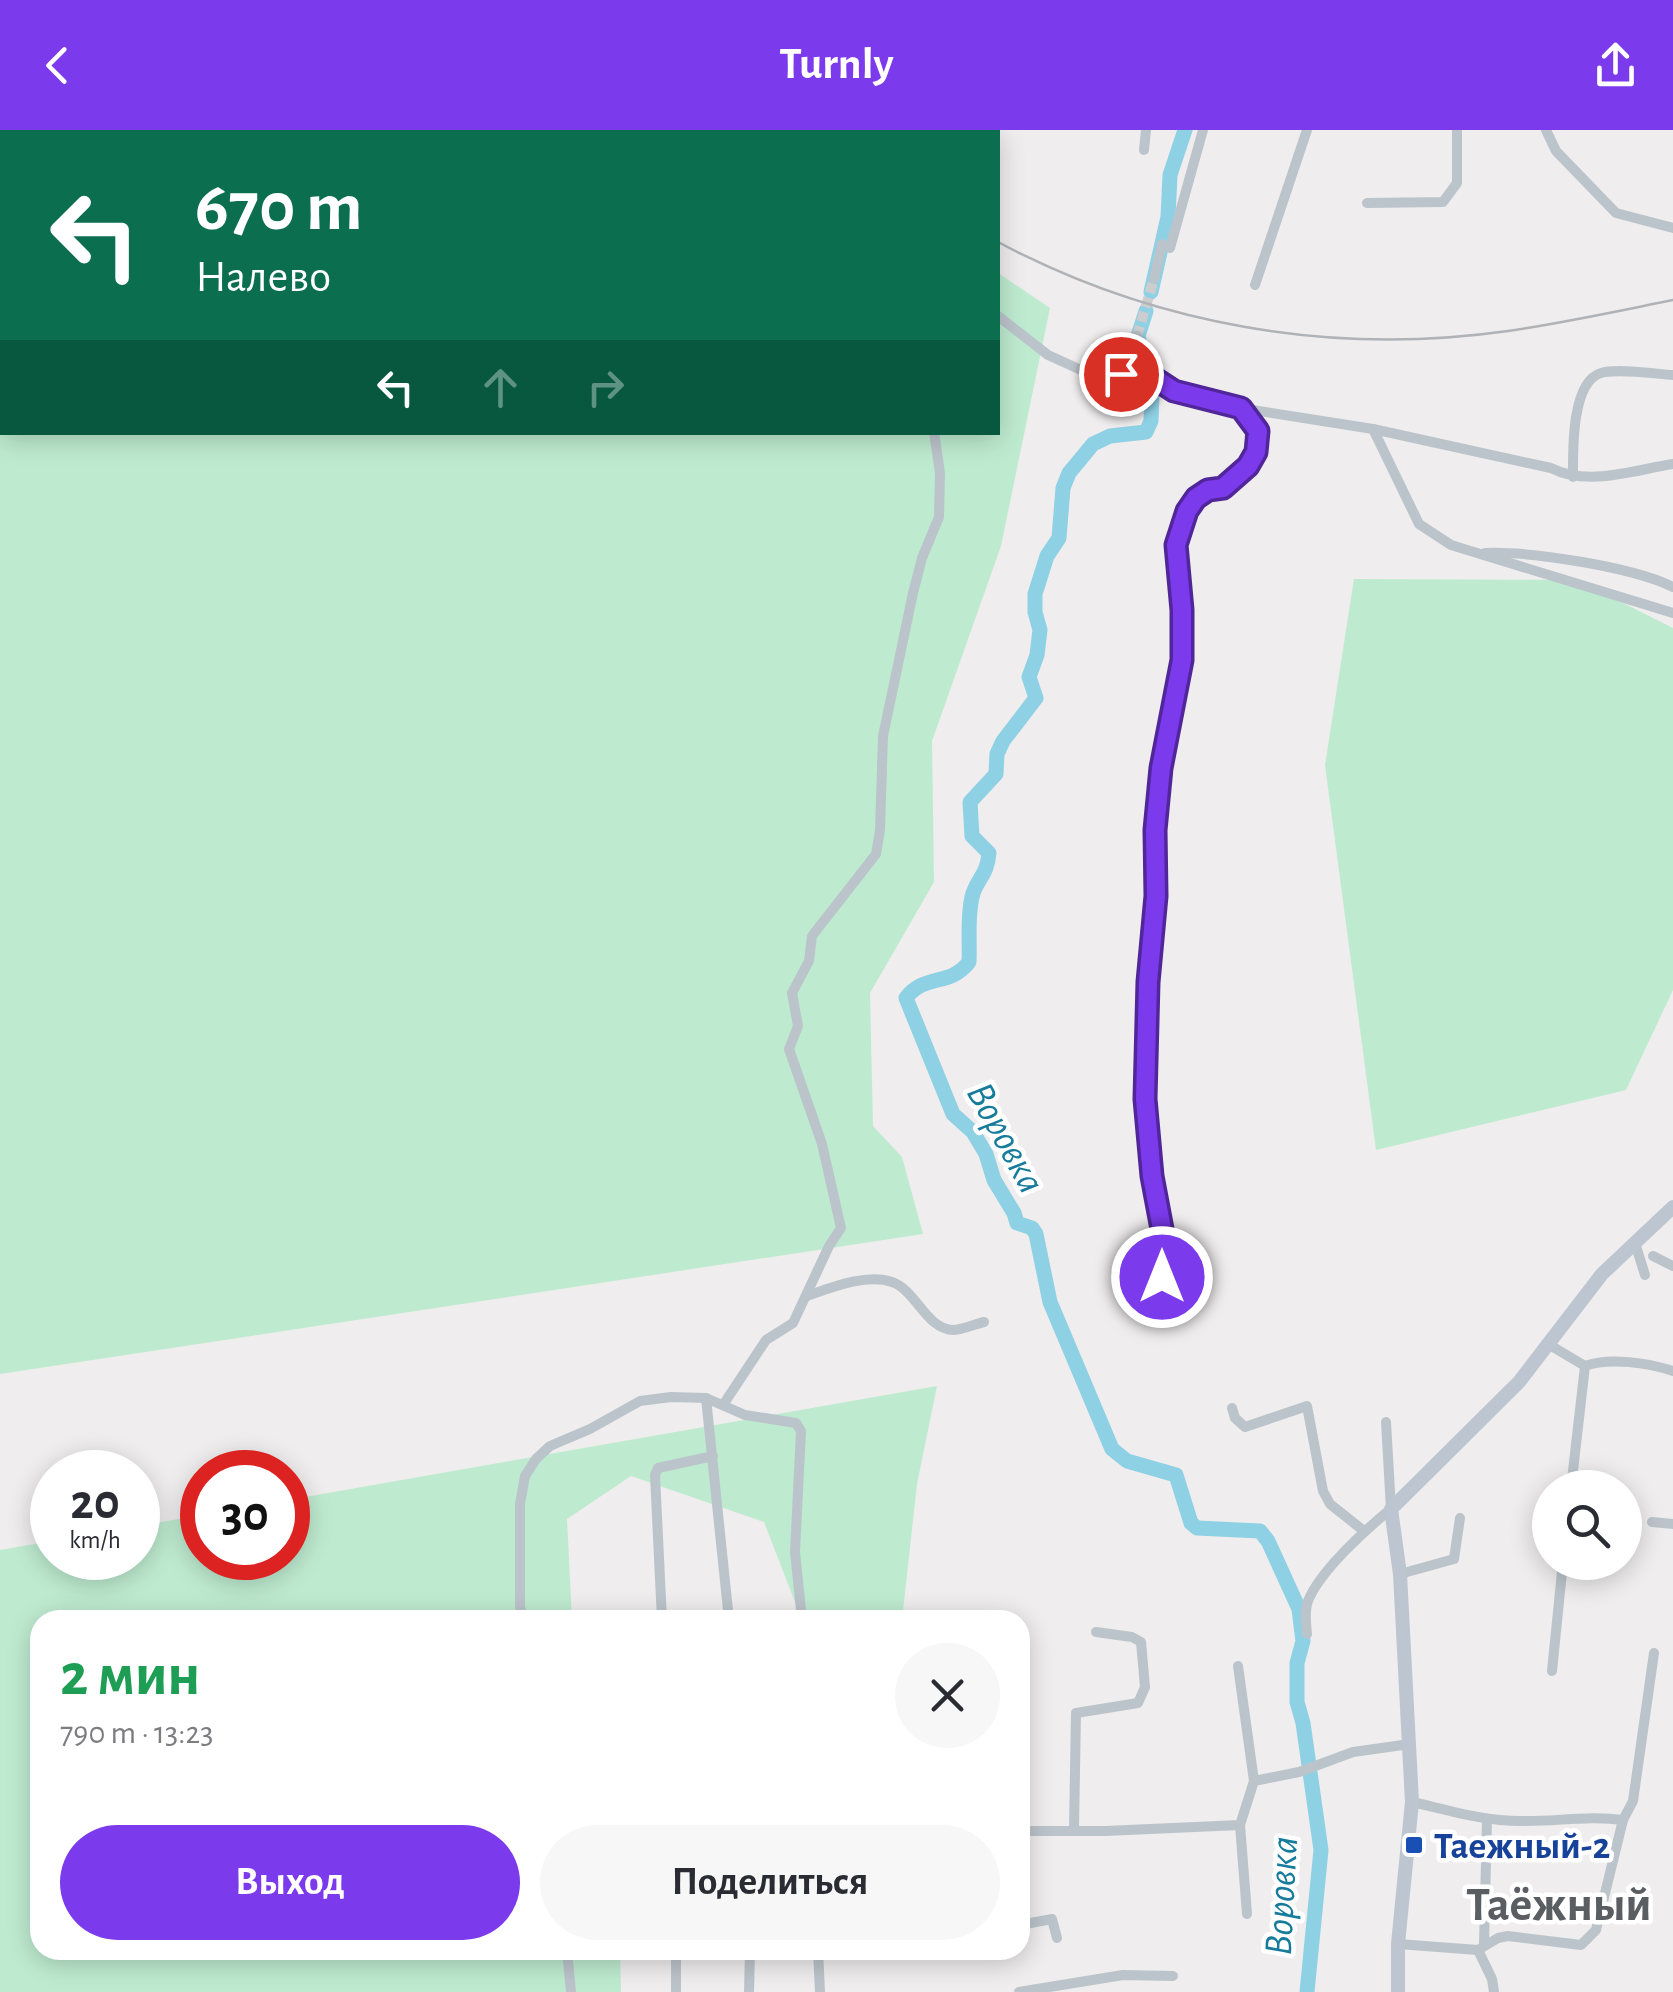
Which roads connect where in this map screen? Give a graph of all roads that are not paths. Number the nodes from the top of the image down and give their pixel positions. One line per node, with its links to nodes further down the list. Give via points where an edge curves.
1 (1146, 130): 6 (street)
2 (1203, 130): 9 (street)
3 (1307, 130): 10 (street)
4 (1458, 130): 7 (street, via 1457,183 1443,202)
5 (1546, 130): 8 (street, via 1556,150 1616,213)
6 (1144, 150)
7 (1368, 203)
8 (1673, 228)
9 (1154, 278)
10 (1255, 285)
11 (1000, 317): 13 (street, via 1066,365)
12 (1137, 336): 13 (street)
13 (1128, 375): 15 (street)
14 (1673, 375): 19 (street, via 1601,372 1584,386)
15 (1241, 408): 16 (street); 28 (street, via 1258,431 1256,452 1236,479 1196,498 1176,545 1182,660 1156,814 1145,1099 1165,1245)
16 (1373, 429): 19 (street); 20 (street, via 1420,524)
17 (934, 435): 29 (street, via 939,517 913,593 883,736 876,854 812,936 809,961 792,993 798,1026 789,1050 822,1144 841,1228)
18 (1673, 464): 19 (street)
19 (1573, 477)
20 (1479, 554): 21 (street, via 1583,563); 22 (street)
21 (1673, 588)
22 (1673, 613)
23 (1673, 1207): 24 (street)
24 (1635, 1243): 27 (street); 31 (street)
25 (1654, 1256): 26 (street)
26 (1673, 1266)
27 (1645, 1276)
28 (1162, 1277)
29 (807, 1296): 30 (street, via 865,1280 892,1282 935,1324 952,1330); 35 (street, via 794,1323 766,1340)
30 (984, 1322)
31 (1548, 1344): 32 (street); 40 (street, via 1519,1382)
32 (1585, 1366): 33 (street, via 1642,1364); 39 (street)
33 (1673, 1372)
34 (706, 1398): 35 (street); 38 (street); 47 (street, via 640,1401 536,1459 520,1504)
35 (723, 1405): 50 (street, via 796,1423 801,1431 796,1552)
36 (1232, 1408): 44 (street, via 1245,1427 1307,1406 1324,1491 1330,1504)
37 (1386, 1422): 40 (street)
38 (712, 1456): 48 (street, via 672,1463 655,1475); 49 (street)
39 (1573, 1470)
40 (1391, 1510): 44 (street); 45 (street)
41 (1460, 1518): 45 (street, via 1454,1559)
42 (1652, 1522): 43 (street)
43 (1673, 1524)
44 (1364, 1530): 52 (street, via 1308,1600)
45 (1400, 1574): 56 (street)
46 (1560, 1580): 55 (street)
47 (521, 1610)
48 (662, 1610)
49 (727, 1610)
50 (801, 1610)
51 (1096, 1632): 62 (street, via 1141,1642 1144,1687 1138,1703 1076,1713)
52 (1307, 1634)
53 (1654, 1653): 60 (street, via 1633,1802)
54 (1238, 1666): 57 (street)
55 (1552, 1671)
56 (1410, 1744): 57 (street, via 1352,1752); 58 (street)
57 (1254, 1782): 61 (street)
58 (1412, 1802): 59 (street); 67 (street)
59 (1487, 1819): 60 (street); 68 (street)
60 (1622, 1820): 68 (street, via 1590,1939 1581,1945 1508,1936)
61 (1240, 1825): 62 (street); 64 (street)
62 (1074, 1829): 63 (street)
63 (1030, 1831)
64 (1247, 1914)
65 (1030, 1922): 66 (street, via 1052,1918)
66 (1057, 1938)
67 (1398, 1944): 68 (street); 79 (street)
68 (1481, 1948): 80 (street)
69 (568, 1960): 74 (street)
70 (676, 1960): 75 (street)
71 (750, 1960): 76 (street)
72 (818, 1960): 77 (street)
73 (1173, 1976): 78 (street, via 1122,1975)
74 (571, 1992)
75 (676, 1992)
76 (749, 1992)
77 (820, 1992)
78 (1019, 1992)
79 (1398, 1992)
80 (1494, 1992)

